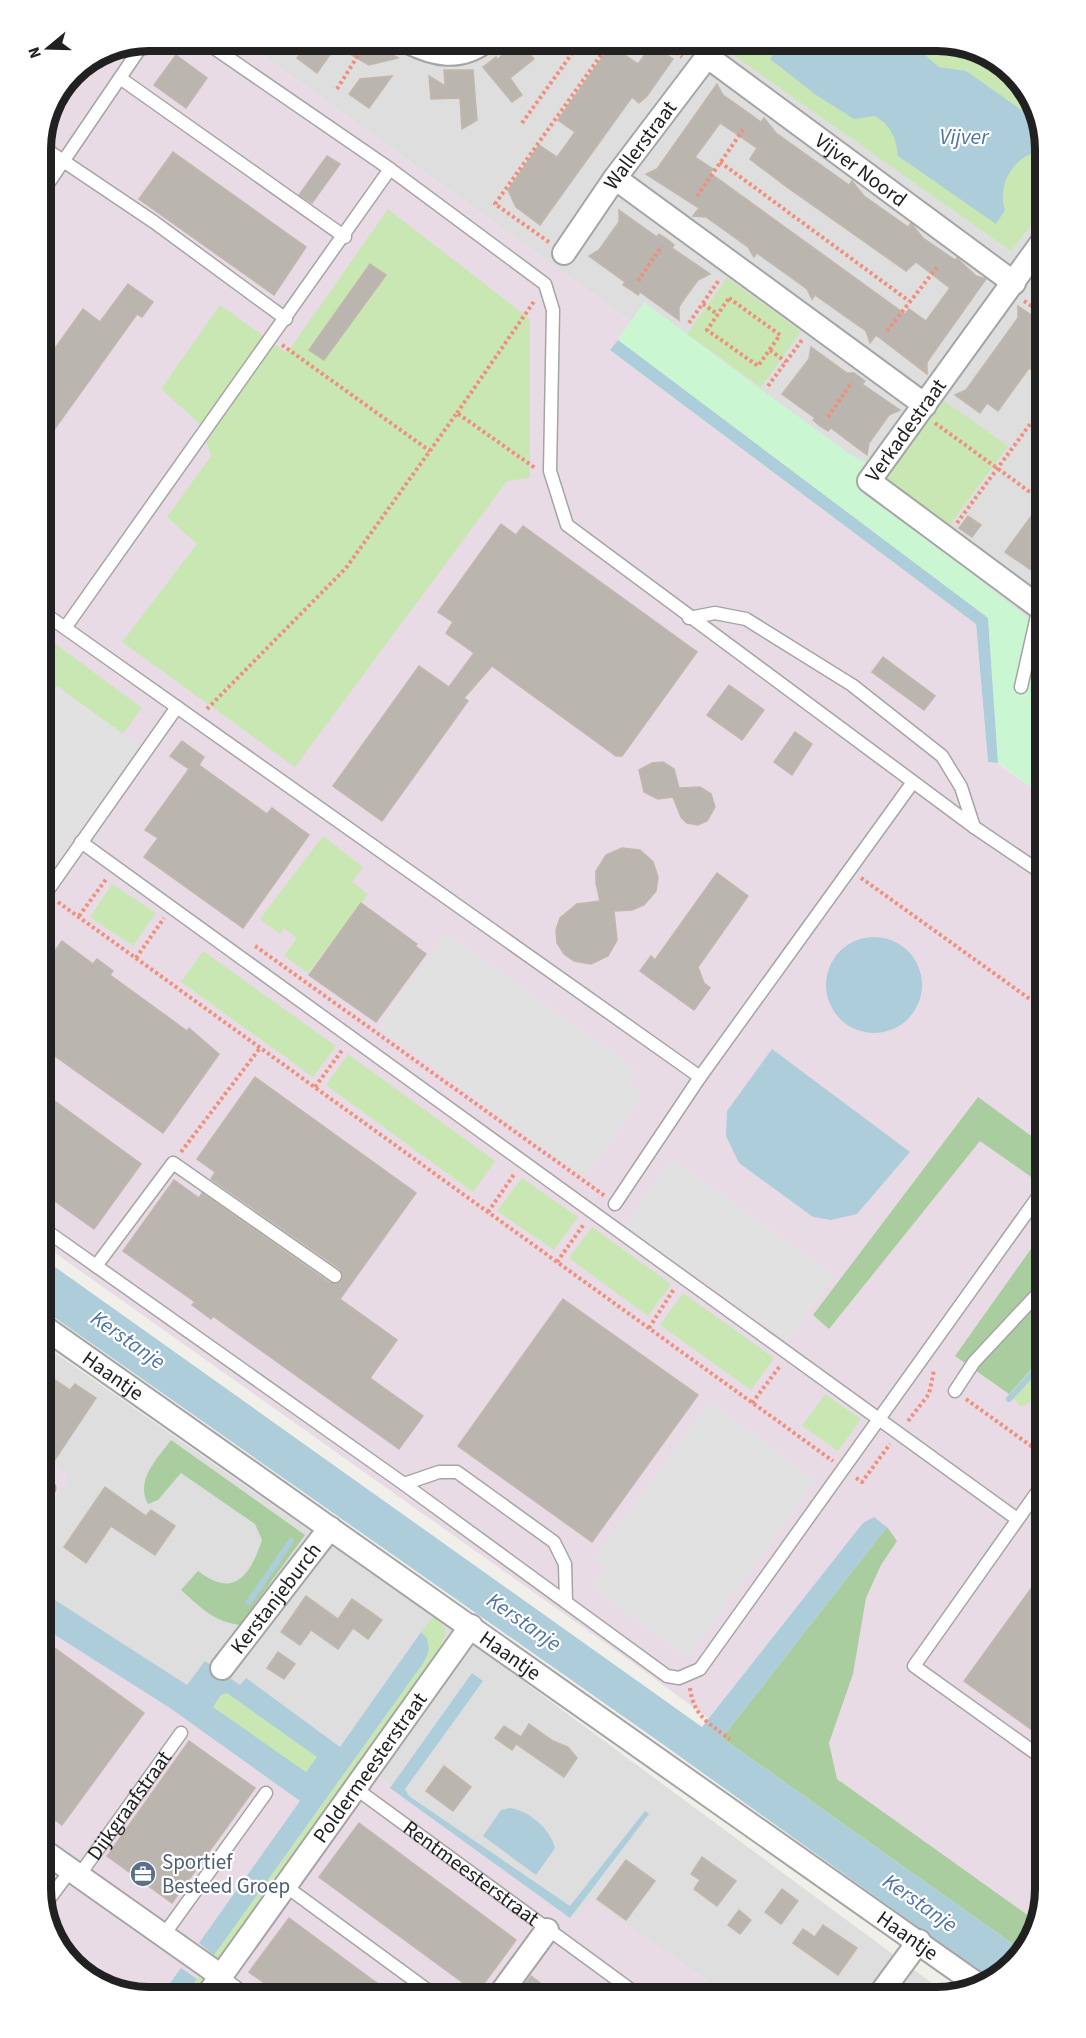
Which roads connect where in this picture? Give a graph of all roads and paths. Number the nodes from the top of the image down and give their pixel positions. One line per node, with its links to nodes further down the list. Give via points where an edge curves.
1 (220, 51): 17 (lane)
2 (360, 51): 11 (path)
3 (427, 51): 4 (street, via 444,56)
4 (466, 51)
5 (574, 51): 12 (path)
6 (604, 51): 23 (path, via 495,204)
7 (711, 51): 18 (street, Wallerstraat)
8 (716, 51): 28 (street, Vijver Noord)
9 (138, 52): 10 (lane)
10 (120, 78): 15 (lane); 21 (lane)
11 (337, 88)
12 (522, 123)
13 (745, 127): 16 (path)
14 (51, 152): 15 (lane)
15 (64, 160): 19 (lane); 33 (lane)
16 (720, 162): 20 (path); 30 (path)
17 (390, 169): 21 (lane); 29 (lane)
18 (615, 178): 23 (street, Wallerstraat); 25 (street)
19 (51, 179)
20 (698, 196)
21 (345, 237): 33 (lane)
22 (662, 246): 27 (path)
23 (564, 253)
24 (1035, 253): 28 (street, Verkadestraat)
25 (731, 263): 31 (path); 34 (street)
26 (938, 266): 30 (path)
27 (638, 281)
28 (1014, 283): 42 (street, Verkadestraat)
29 (545, 284): 43 (path); 48 (lane, via 553,310 549,471)
30 (909, 302): 36 (path)
31 (703, 304): 32 (path); 35 (path)
32 (717, 314): 38 (path, via 729,298 780,335); 38 (path, via 707,330 758,366)
33 (286, 319): 37 (lane)
34 (814, 323): 39 (path); 42 (street)
35 (689, 324)
36 (887, 331)
37 (272, 338): 46 (path); 54 (lane)
38 (770, 350): 39 (path)
39 (786, 362): 41 (path)
40 (852, 382): 44 (path)
41 (768, 386)
42 (923, 409): 47 (path); 50 (street, Verkadestraat, via 869,481)
43 (457, 413): 46 (path); 48 (path)
44 (828, 417)
45 (1035, 419): 47 (path)
46 (430, 451): 58 (path, via 346,568)
47 (999, 469): 49 (path); 50 (path)
48 (553, 481): 53 (lane, via 567,525)
49 (1035, 495)
50 (945, 538): 51 (street, Verkadestraat)
51 (1035, 598)
52 (51, 618): 54 (lane)
53 (689, 618): 59 (lane); 60 (lane, via 716,613 746,619 852,685 942,756 961,788)
54 (65, 628): 57 (lane)
55 (1035, 632): 56 (lane)
56 (1022, 687)
57 (177, 707): 58 (lane); 61 (lane)
58 (196, 721): 75 (lane)
59 (913, 782): 60 (lane); 64 (lane)
60 (974, 827): 63 (lane)
61 (81, 842): 62 (lane); 65 (lane)
62 (115, 867): 67 (lane); 68 (path)
63 (1035, 868)
64 (849, 870): 71 (path); 75 (lane)
65 (51, 885)
66 (51, 900): 68 (path)
67 (172, 908): 70 (path); 73 (lane)
68 (79, 916): 70 (path)
69 (248, 941): 72 (path)
70 (136, 958): 74 (path)
71 (1035, 1002)
72 (362, 1022): 73 (path); 77 (path)
73 (351, 1037): 76 (path); 78 (lane)
74 (261, 1048): 76 (path); 79 (path)
75 (700, 1077): 81 (lane)
76 (315, 1087): 82 (path)
77 (535, 1146): 78 (path); 81 (path)
78 (524, 1162): 82 (path); 83 (lane)
79 (173, 1163): 86 (lane); 87 (lane)
80 (1035, 1202): 97 (lane)
81 (615, 1204)
82 (488, 1212): 85 (path)
83 (593, 1212): 85 (path); 88 (lane)
84 (51, 1234): 86 (lane)
85 (557, 1262): 90 (path)
86 (96, 1266): 101 (lane)
87 (335, 1276)
88 (682, 1276): 90 (path); 92 (lane)
89 (1035, 1298): 95 (lane, via 974,1362)
90 (649, 1328): 96 (path)
91 (51, 1333): 104 (street, Haantje)
92 (789, 1354): 96 (path); 97 (lane)
93 (935, 1366): 94 (path)
94 (932, 1377): 95 (path); 98 (path, via 929,1394)
95 (956, 1391): 99 (path)
96 (752, 1403): 100 (path)
97 (879, 1419): 98 (lane); 100 (lane)
98 (898, 1433): 100 (path, via 862,1482); 103 (lane)
99 (1035, 1448)
100 (842, 1468): 108 (lane, via 700,1669)
101 (404, 1484): 105 (lane); 105 (lane, via 440,1472 457,1472 545,1535 554,1542 565,1564)
102 (1035, 1495): 103 (lane)
103 (1017, 1518): 111 (lane, via 914,1666)
104 (330, 1528): 106 (street, Haantje); 107 (street, Kerstanjeburch)
105 (566, 1602): 108 (lane, via 668,1676)
106 (471, 1626): 112 (street, Poldermeesterstraat); 120 (street, Haantje)
107 (222, 1668)
108 (689, 1675): 110 (path, via 692,1702 701,1718)
109 (181, 1733): 115 (lane, Dijkgraafstraat)
110 (730, 1739)
111 (1035, 1752)
112 (355, 1788): 116 (street, Poldermeesterstraat); 118 (lane, Rentmeesterstraat)
113 (266, 1793): 119 (lane)
114 (51, 1857): 115 (street, Dijkgraafstraat)
115 (74, 1874): 117 (lane, Dijkgraafstraat); 119 (street, Dijkgraafstraat)
116 (284, 1886): 121 (street, Poldermeesterstraat); 125 (lane)
117 (52, 1898)
118 (547, 1930): 126 (street, Rentmeesterstraat); 127 (lane)
119 (163, 1936): 121 (street, Dijkgraafstraat)
120 (919, 1941): 122 (street, Haantje); 128 (street)
121 (221, 1976): 123 (street, Poldermeesterstraat); 124 (lane)
122 (972, 1980)
123 (213, 1987)
124 (236, 1987)
125 (423, 1987)
126 (505, 1987)
127 (627, 1987)
128 (886, 1987)

